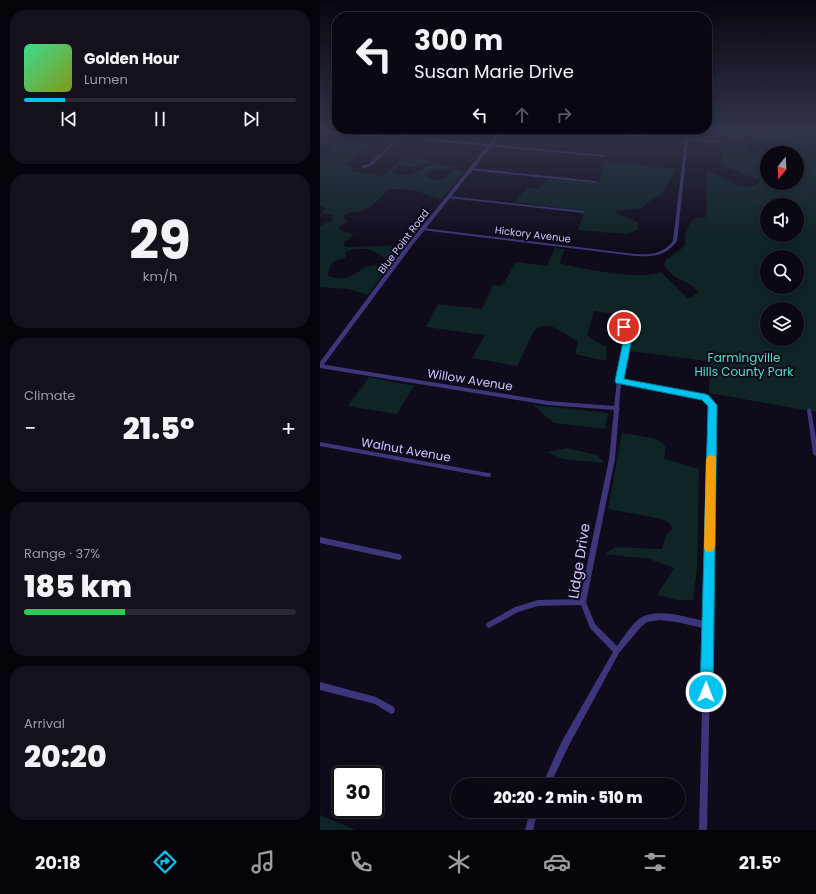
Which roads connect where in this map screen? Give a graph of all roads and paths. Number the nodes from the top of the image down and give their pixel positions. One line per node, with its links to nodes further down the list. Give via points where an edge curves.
1 (683, 168): 6 (street, Hickory Avenue, via 675,241 660,254 642,255)
2 (471, 169): 3 (street); 4 (street, Blue Point Road)
3 (596, 182)
4 (449, 197): 5 (street); 6 (street, Blue Point Road)
5 (583, 212)
6 (423, 229): 8 (street, Blue Point Road)
7 (614, 325): 9 (street, Lidge Drive, via 624,327 629,332)
8 (320, 366): 10 (street, Willow Avenue, via 548,403)
9 (620, 381): 10 (street, Lidge Drive); 19 (street, via 705,397 712,405)
10 (618, 408): 17 (street, Lidge Drive, via 612,460)
11 (809, 410): 13 (street)
12 (320, 444): 14 (street, Walnut Avenue)
13 (816, 454)
14 (488, 475)
15 (320, 540): 16 (street)
16 (399, 556)
17 (583, 602): 18 (street, via 538,603 517,609); 20 (street, Lidge Drive, via 592,626)
18 (490, 625)
19 (708, 626): 20 (street, via 663,617 646,619 639,623); 26 (street)
20 (617, 651): 23 (street, via 565,744)
21 (320, 686): 22 (street, via 376,701)
22 (391, 710)
23 (549, 778)
24 (532, 818): 25 (street)
25 (529, 830)
26 (703, 830)

